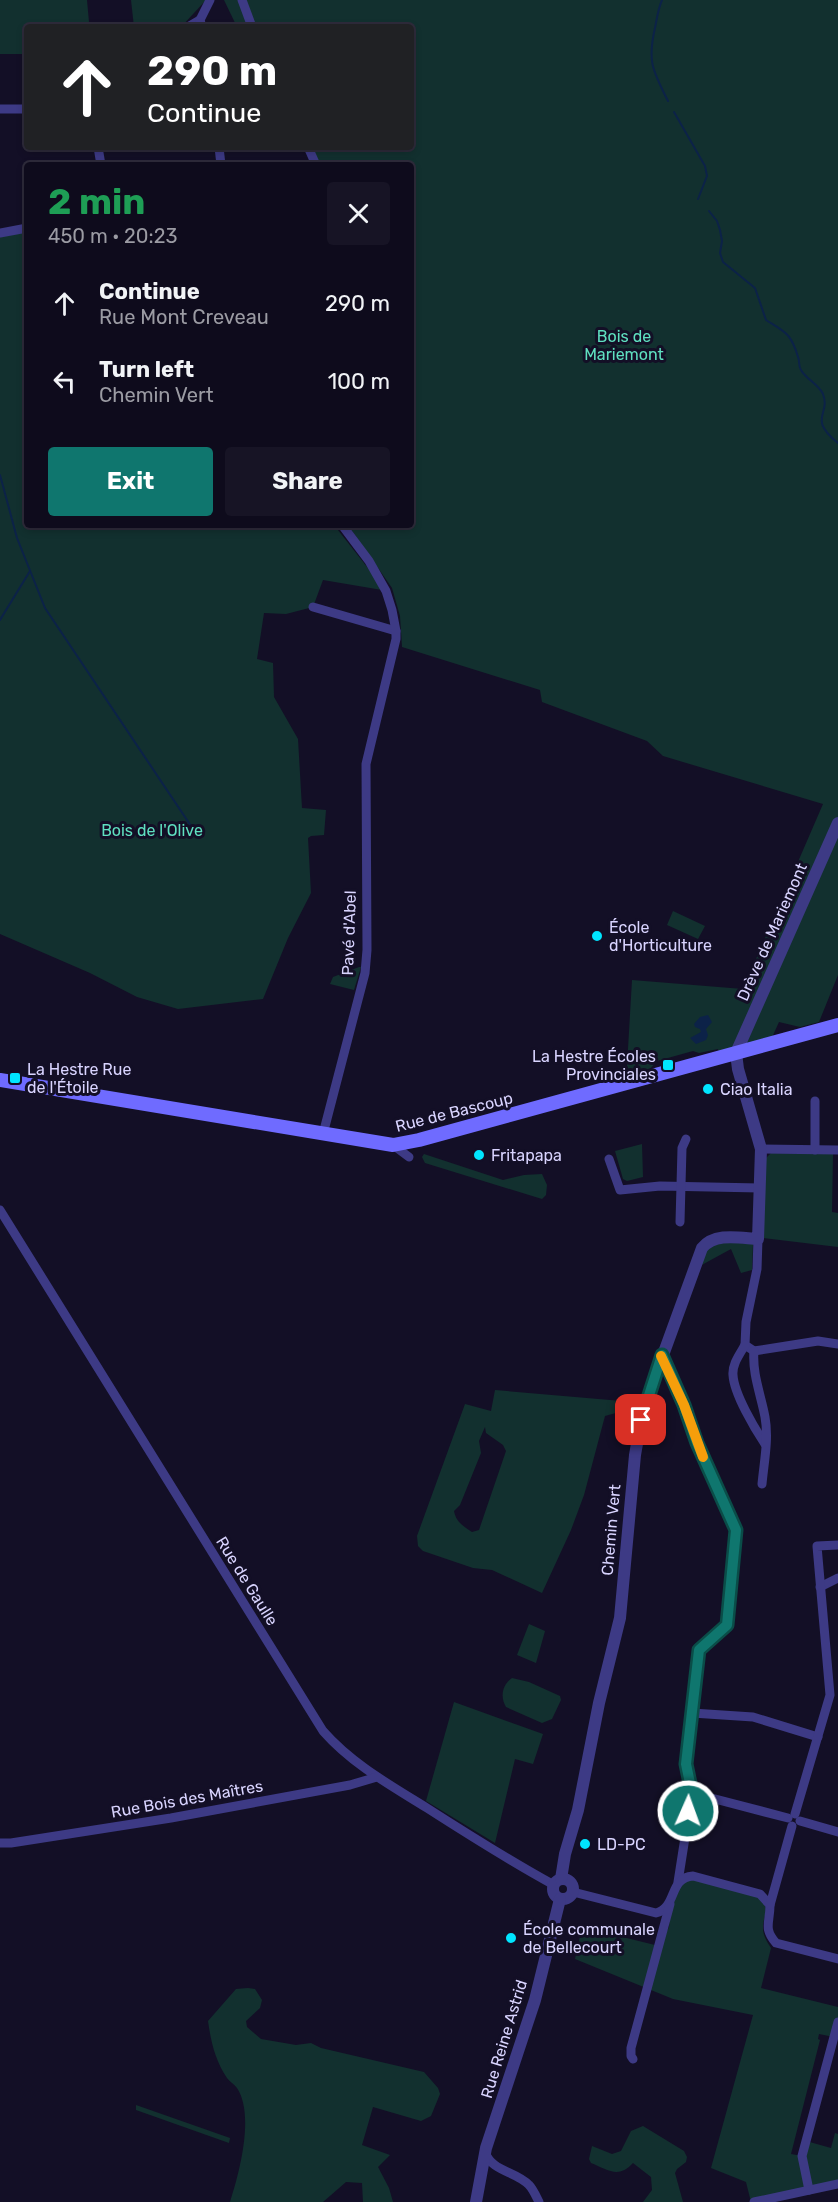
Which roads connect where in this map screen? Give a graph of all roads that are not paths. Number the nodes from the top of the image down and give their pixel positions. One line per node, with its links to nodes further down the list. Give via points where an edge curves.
1 (210, 0): 3 (street)
2 (242, 0): 4 (street)
3 (201, 23)
4 (251, 24)
5 (0, 109): 6 (street)
6 (24, 109)
7 (24, 229): 8 (street)
8 (0, 233)
9 (344, 528): 11 (street, via 386,591)
10 (313, 607): 11 (street)
11 (396, 631): 17 (street, Pavé d'Abel, via 366,764 366,967)
12 (838, 823): 14 (street, Drève de Mariemont)
13 (838, 1025): 14 (main road, Rue de Bascoup)
14 (736, 1053): 19 (main road, Rue de Bascoup); 20 (street)
15 (0, 1080): 17 (main road, Rue de Bascoup)
16 (815, 1101): 21 (street)
17 (323, 1134): 19 (main road, Rue de Bascoup)
18 (686, 1139): 25 (street, via 682,1148)
19 (393, 1145): 23 (street)
20 (760, 1149): 21 (street); 26 (street)
21 (815, 1150): 22 (street)
22 (838, 1150)
23 (409, 1157)
24 (609, 1159): 25 (street, via 620,1190)
25 (682, 1187): 26 (street); 28 (street)
26 (760, 1188): 29 (street)
27 (0, 1210): 41 (street, Rue de Gaulle, via 309,1709 337,1746)
28 (680, 1222)
29 (758, 1239): 31 (street); 33 (street, Chemin Vert, via 719,1237 705,1245)
30 (838, 1344): 32 (street, via 818,1341)
31 (746, 1345): 32 (street); 34 (street, via 733,1375 754,1428)
32 (754, 1351): 34 (street, via 753,1365 765,1418)
33 (662, 1355): 39 (street, via 736,1530 727,1625 699,1650); 46 (street, Chemin Vert, via 636,1443 620,1618 578,1810)
34 (765, 1444): 35 (street)
35 (762, 1484)
36 (838, 1545): 38 (street, via 817,1546)
37 (838, 1578): 38 (street)
38 (820, 1587): 40 (street, via 830,1695)
39 (692, 1713): 40 (street, via 753,1717); 42 (street, via 686,1764)
40 (818, 1737): 43 (street)
41 (377, 1777): 45 (street, Rue Bois des Maîtres, via 171,1818); 46 (street, Rue de Gaulle, via 502,1856)
42 (692, 1793): 43 (street); 47 (street)
43 (794, 1820): 44 (street); 51 (street)
44 (838, 1832)
45 (0, 1843)
46 (557, 1882): 48 (street, via 570,1881); 49 (street, via 554,1894)
47 (678, 1882): 50 (street); 51 (street, via 693,1876 760,1894)
48 (573, 1892): 49 (street); 50 (street, via 651,1913 663,1911)
49 (560, 1899): 55 (street, Rue Reine Astrid, via 532,2010)
50 (671, 1902): 54 (street, via 631,2048)
51 (770, 1905): 52 (street, via 767,1926 776,1943)
52 (838, 1959)
53 (838, 2022): 57 (street, via 802,2156)
54 (633, 2059)
55 (485, 2152): 58 (street, Rue Reine Astrid); 59 (street, via 491,2162 529,2184)
56 (838, 2184): 57 (street)
57 (809, 2190): 60 (street)
58 (476, 2202)
59 (539, 2202)
60 (754, 2202)

